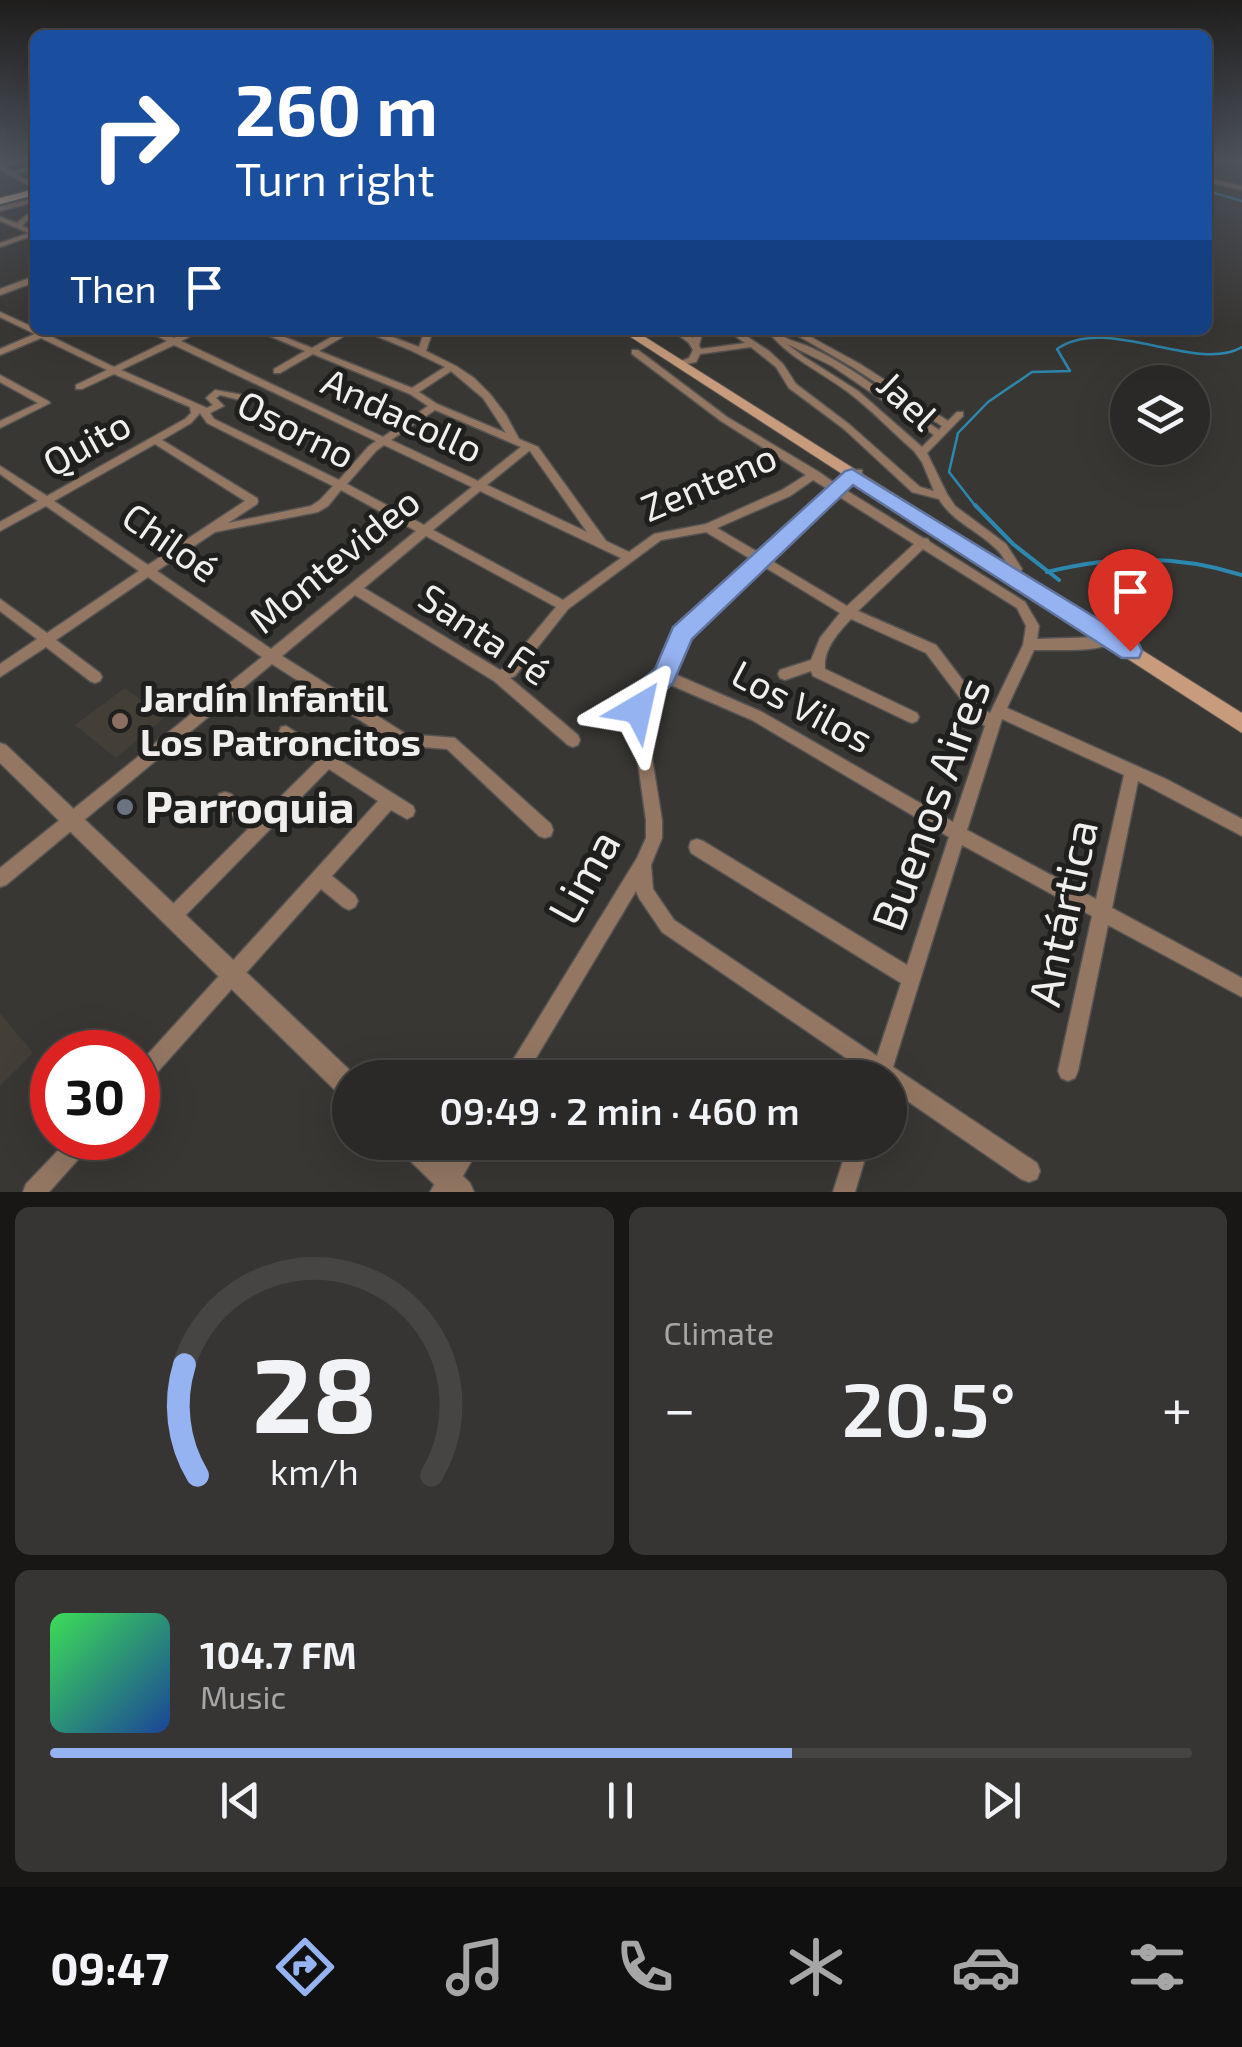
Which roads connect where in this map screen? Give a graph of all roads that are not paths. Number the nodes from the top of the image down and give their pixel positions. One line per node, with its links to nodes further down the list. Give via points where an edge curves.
1 (24, 217): 3 (street)
2 (0, 218): 3 (street)
3 (18, 226): 4 (street)
4 (30, 231)
5 (30, 235): 6 (street)
6 (0, 245)
7 (30, 281): 8 (street)
8 (0, 292)
9 (0, 314): 10 (street, Osorno)
10 (30, 330)
11 (40, 335): 30 (street); 35 (street, Osorno)
12 (161, 335): 27 (street, Andacollo)
13 (187, 335): 27 (street)
14 (271, 335): 31 (street)
15 (341, 335): 31 (street)
16 (379, 335): 29 (street)
17 (427, 335): 29 (street)
18 (638, 335): 42 (main road)
19 (643, 335): 33 (main road)
20 (679, 335): 33 (street)
21 (698, 335): 33 (street)
22 (728, 335): 33 (street)
23 (738, 335): 28 (street)
24 (774, 335): 51 (street, Jael, via 789,353 854,392)
25 (775, 335): 46 (street)
26 (801, 335): 46 (street, via 857,366)
27 (174, 341): 35 (street); 49 (street, Andacollo)
28 (752, 346): 33 (street); 57 (street, via 916,490)
29 (422, 351): 34 (street)
30 (0, 352)
31 (309, 352): 36 (street); 39 (street)
32 (635, 352): 53 (street)
33 (692, 353): 42 (main road)
34 (451, 368): 39 (street); 47 (street, via 494,403)
35 (113, 370): 38 (street); 43 (street, Osorno)
36 (277, 370)
37 (0, 378): 45 (street, via 45,403)
38 (79, 387)
39 (413, 392): 41 (street)
40 (240, 397): 43 (street, Quito, via 218,392 210,398 219,406)
41 (434, 406): 47 (street); 49 (street)
42 (751, 408): 54 (main road)
43 (200, 410): 48 (street, Quito); 55 (street, Osorno)
44 (960, 414): 46 (street)
45 (0, 425)
46 (942, 429): 51 (street)
47 (514, 439): 50 (street)
48 (155, 440): 58 (street, Quito); 61 (street, via 253,501)
49 (383, 441): 55 (street); 56 (street, Andacollo)
50 (527, 447): 56 (street, Montevideo); 64 (street)
51 (922, 453): 57 (street, Jael)
52 (0, 470): 58 (street, Chiloé)
53 (815, 474): 54 (street); 60 (street, Zenteno)
54 (844, 480): 63 (street); 66 (street, Lima); 67 (main road); 73 (main road)
55 (340, 485): 61 (street, via 314,509); 62 (street, Osorno)
56 (479, 486): 62 (street, Montevideo); 64 (street, Andacollo)
57 (940, 496): 67 (street, Jael, via 1007,548)
58 (47, 501): 59 (street, Quito); 68 (street, Chiloé)
59 (0, 527)
60 (708, 528): 65 (street, Zenteno, via 658,537); 66 (street)
61 (210, 530): 68 (street)
62 (424, 531): 69 (street, Montevideo); 71 (street, Osorno)
63 (924, 542): 72 (street); 75 (street, via 1022,606 1032,626)
64 (603, 545): 65 (street, Andacollo)
65 (629, 558): 71 (street, Zenteno)
66 (758, 560): 72 (street); 80 (street, Lima, via 682,634)
67 (1016, 569): 73 (main road)
68 (149, 571): 74 (street); 76 (street, Chiloé)
69 (354, 588): 76 (street, Montevideo); 82 (street, Santa Fé)
70 (0, 604): 74 (street)
71 (564, 606): 82 (street, Zenteno)
72 (848, 612): 77 (street); 85 (street, via 931,649)
73 (1116, 637): 75 (street, Buenos Aires); 83 (main road); 86 (main road)
74 (47, 640): 78 (street); 81 (street)
75 (1030, 645): 85 (street, Buenos Aires)
76 (271, 656): 95 (street, Montevideo); 98 (street, Chiloé, via 404,740 450,743)
77 (814, 664): 79 (street); 84 (street, via 818,672)
78 (0, 671)
79 (785, 674)
80 (664, 676): 99 (street, Los Vilos, via 757,716); 101 (street, Lima, via 641,696 638,709 654,820)
81 (95, 677)
82 (499, 677): 88 (street, Santa Fé)
83 (1242, 712)
84 (912, 717)
85 (996, 717): 91 (street); 99 (street, Buenos Aires)
86 (1242, 724)
87 (286, 732): 90 (street)
88 (573, 740)
89 (0, 752): 95 (street)
90 (328, 760): 93 (street); 97 (street)
91 (1132, 771): 96 (street); 105 (street, Antártica)
92 (224, 799): 97 (street)
93 (390, 800): 94 (street); 102 (street)
94 (408, 811)
95 (71, 821): 103 (street, Montevideo); 106 (street)
96 (1242, 828)
97 (260, 829): 106 (street)
98 (545, 830)
99 (958, 834): 105 (street, Los Vilos); 108 (street, Buenos Aires)
100 (697, 848): 108 (street)
101 (642, 864): 111 (street, Lima); 112 (street, via 645,892 668,926)
102 (320, 877): 104 (street); 107 (street)
103 (0, 879)
104 (349, 901)
105 (1102, 910): 109 (street, Los Vilos); 115 (street, Antártica)
106 (172, 917): 107 (street)
107 (233, 976): 110 (street); 114 (street)
108 (912, 978): 113 (street, Buenos Aires)
109 (1242, 988)
110 (160, 1055)
111 (523, 1060)
112 (861, 1060)
113 (886, 1060)
114 (332, 1070)
115 (1068, 1071)
116 (907, 1091): 121 (street)
117 (64, 1160): 123 (street)
118 (424, 1160): 122 (street)
119 (463, 1160): 122 (street)
120 (854, 1160): 124 (street)
121 (1029, 1171)
122 (450, 1188)
123 (34, 1192)
124 (844, 1192)

